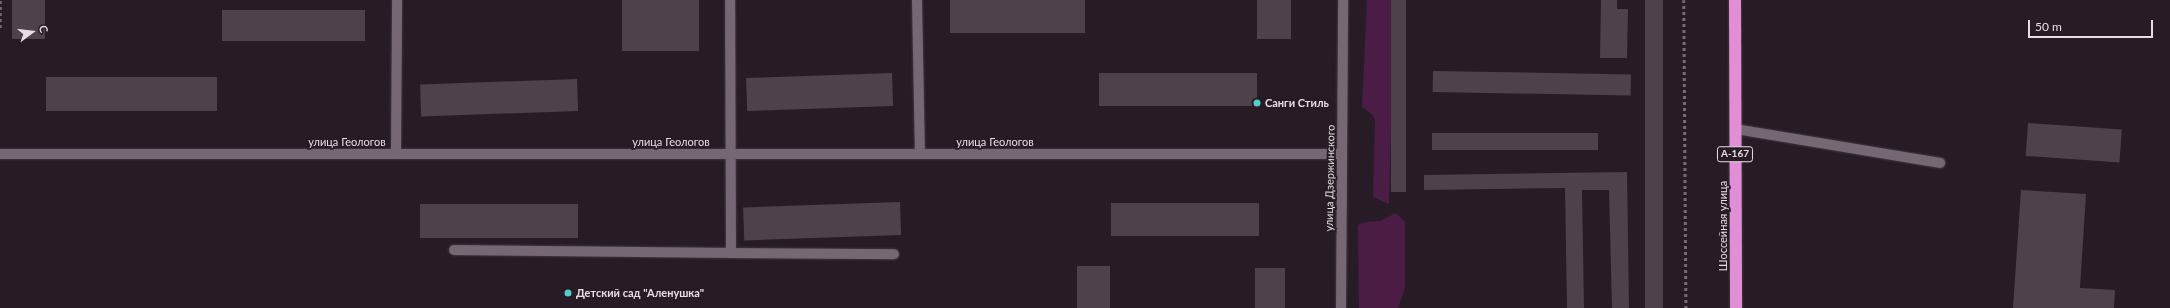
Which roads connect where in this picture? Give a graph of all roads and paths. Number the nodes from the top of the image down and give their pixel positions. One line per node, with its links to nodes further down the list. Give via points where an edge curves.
1 (0, 0): 8 (path)
2 (397, 0): 11 (street)
3 (730, 0): 12 (street)
4 (917, 0): 13 (street)
5 (1343, 0): 14 (street, улица Дзержинского)
6 (1684, 0): 20 (path)
7 (1735, 0): 9 (highway, Шоссейная улица / А-167)
8 (0, 28)
9 (1735, 129): 15 (street); 21 (highway, Шоссейная улица / А-167)
10 (0, 154): 11 (street, улица Геологов)
11 (396, 154): 12 (street, улица Геологов)
12 (731, 154): 13 (street, улица Геологов); 17 (street)
13 (920, 154): 14 (street, улица Геологов)
14 (1342, 154): 19 (street, улица Дзержинского)
15 (1940, 163)
16 (454, 250): 17 (street)
17 (731, 253): 18 (street)
18 (894, 254)
19 (1340, 308)
20 (1686, 308)
21 (1736, 308)

